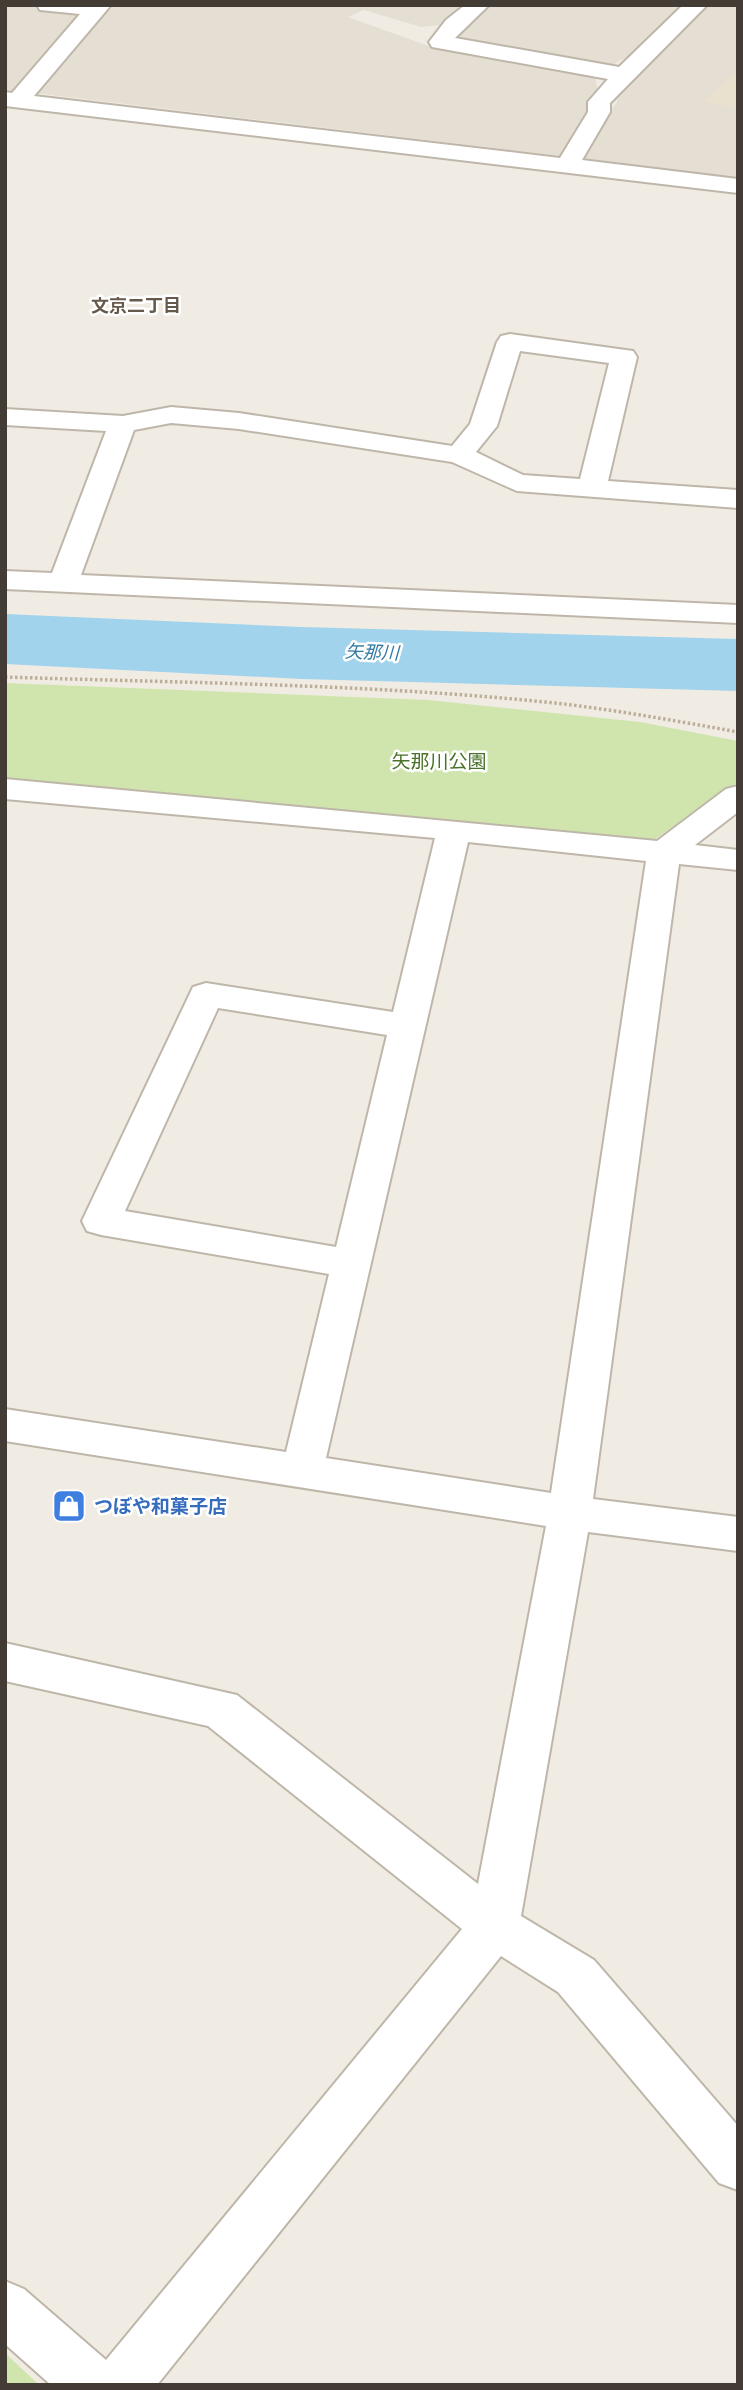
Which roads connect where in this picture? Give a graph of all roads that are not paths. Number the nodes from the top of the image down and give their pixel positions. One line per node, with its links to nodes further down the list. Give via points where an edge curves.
1 (48, 5): 4 (street)
2 (478, 5): 5 (street, via 440,42)
3 (696, 5): 5 (street)
4 (98, 7): 6 (street)
5 (624, 75): 7 (street, via 599,102 599,112)
6 (11, 99): 7 (street)
7 (567, 166): 8 (street)
8 (738, 186)
9 (5, 416): 10 (street)
10 (123, 424): 11 (street, via 172,415 199,417); 15 (street)
11 (459, 455): 12 (street, via 517,483); 12 (street, via 483,426 510,342 624,357)
12 (592, 489): 13 (street)
13 (738, 499)
14 (5, 580): 15 (street)
15 (63, 582): 16 (street)
16 (738, 614)
17 (5, 789): 19 (street)
18 (738, 796): 20 (street)
19 (454, 830): 20 (street); 22 (street)
20 (664, 852): 21 (street); 26 (street)
21 (738, 860)
22 (408, 1026): 23 (street); 23 (street, via 206,995 100,1221)
23 (352, 1264): 25 (street)
24 (6, 1428): 25 (street)
25 (302, 1472): 26 (street)
26 (570, 1513): 27 (street); 29 (street)
27 (738, 1534)
28 (5, 1662): 29 (street, via 221,1709)
29 (495, 1926): 30 (street, via 576,1976); 33 (street)
30 (738, 2165)
31 (5, 2308): 32 (street)
32 (93, 2385)
33 (121, 2385)

